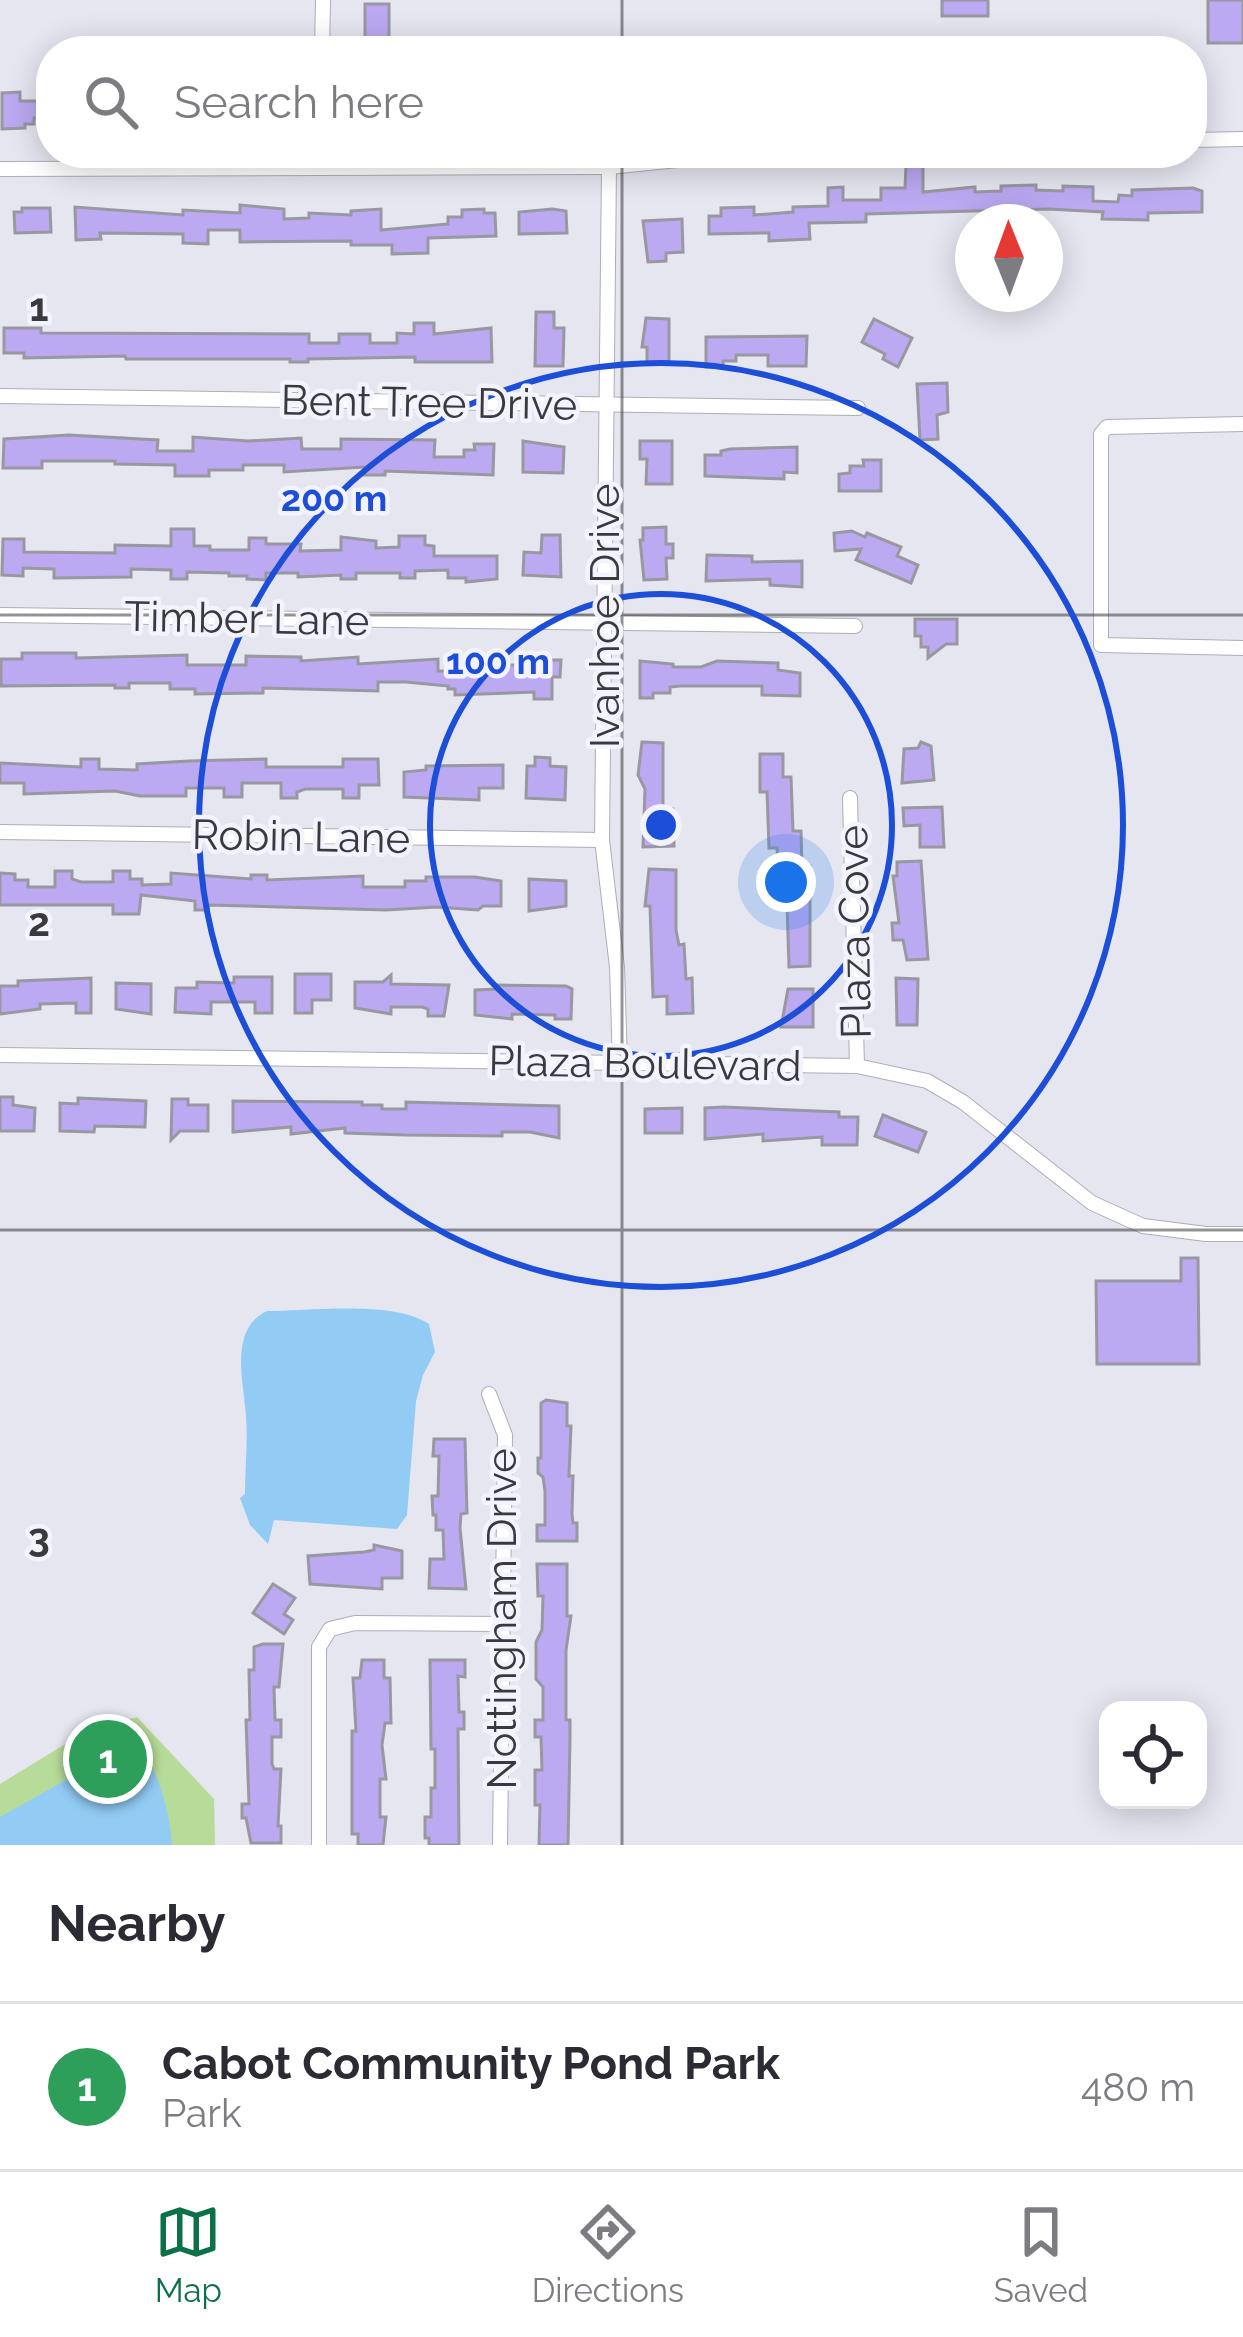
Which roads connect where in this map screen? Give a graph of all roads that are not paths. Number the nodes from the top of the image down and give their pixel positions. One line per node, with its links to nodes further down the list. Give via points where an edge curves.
1 (323, 0): 2 (street)
2 (322, 36)
3 (1243, 139): 4 (street)
4 (1207, 140)
5 (36, 168): 7 (street)
6 (609, 168): 9 (street, Ivanhoe Drive)
7 (0, 169)
8 (0, 396): 9 (street, Bent Tree Drive)
9 (605, 405): 10 (street, Bent Tree Drive); 13 (street, Ivanhoe Drive)
10 (858, 408)
11 (1243, 424): 15 (street, via 1107,427 1101,434 1101,645)
12 (0, 615): 13 (street, Timber Lane)
13 (606, 624): 14 (street, Timber Lane); 18 (street, Ivanhoe Drive)
14 (855, 626)
15 (1243, 648)
16 (850, 798): 21 (street, Plaza Cove)
17 (0, 832): 18 (street, Robin Lane)
18 (602, 840): 20 (street, Ivanhoe Drive)
19 (0, 1055): 20 (street, Plaza Boulevard)
20 (620, 1064): 21 (street, Plaza Boulevard)
21 (857, 1066): 22 (street, Plaza Boulevard, via 927,1081 1092,1203 1143,1226)
22 (1243, 1234)
23 (489, 1394): 24 (street, Nottingham Drive, via 505,1435)
24 (503, 1624): 25 (street, via 331,1629 320,1647); 26 (street, Nottingham Drive)
25 (319, 1845)
26 (500, 1845)

